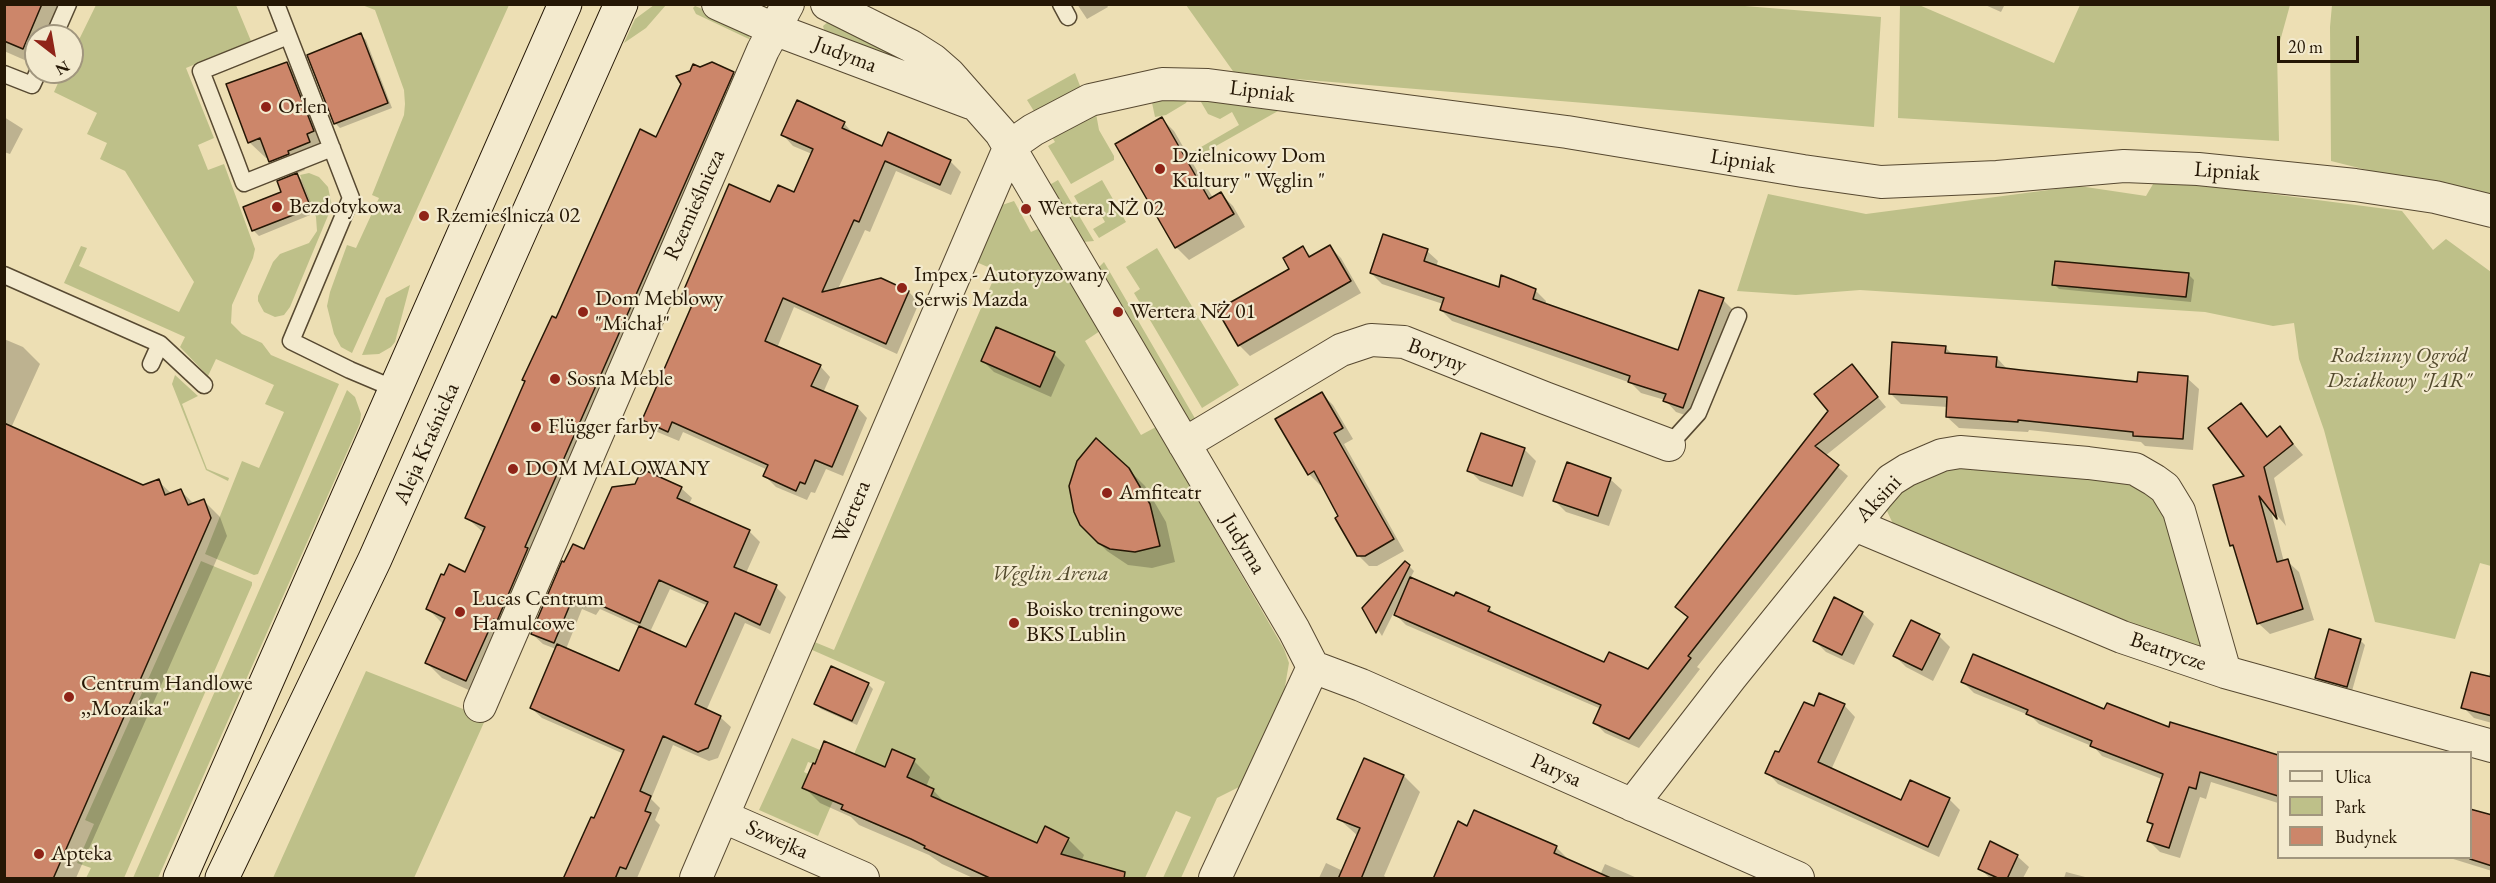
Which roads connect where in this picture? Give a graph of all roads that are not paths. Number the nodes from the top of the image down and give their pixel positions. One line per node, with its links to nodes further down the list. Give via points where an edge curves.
1 (68, 4): 8 (lane)
2 (276, 4): 9 (lane)
3 (565, 4): 21 (main road)
4 (621, 4): 32 (main road, Aleja Kraśnicka, via 375,559)
5 (718, 4): 7 (street, Judyma)
6 (827, 4): 12 (street, Judyma, via 933,60)
7 (781, 16): 12 (street, Judyma); 27 (street, Rzemieślnicza)
8 (59, 24)
9 (288, 36): 14 (lane); 14 (lane, via 201,71 244,183)
10 (4, 74): 11 (lane)
11 (24, 83)
12 (972, 103): 13 (street, Judyma)
13 (1010, 146): 15 (street, Lipniak, via 1090,100 1162,84 1195,84 1567,132 1881,182 2124,166 2198,169 2355,184); 22 (street, Judyma); 30 (street, Wertera)
14 (332, 148): 21 (lane, via 351,198 291,341)
15 (2492, 211)
16 (4, 275): 18 (lane)
17 (1738, 316): 23 (lane, via 1698,413)
18 (160, 344): 19 (lane); 20 (lane)
19 (151, 364)
20 (204, 385)
21 (395, 388): 31 (main road)
22 (1184, 444): 23 (street, Boryny, via 1341,350 1371,340 1404,342); 25 (street, Judyma)
23 (1669, 445)
24 (1855, 525): 26 (street, Beatrycze, via 2112,633); 26 (street, Aksini, via 1891,480 1942,455 1960,452 2135,469 2165,488 2180,511); 29 (street, Aksini)
25 (1313, 667): 29 (street, Parysa); 35 (street)
26 (2224, 672): 28 (street, Beatrycze)
27 (480, 706)
28 (2492, 746)
29 (1632, 805): 36 (street, Parysa)
30 (724, 817): 33 (street, Wertera); 34 (street, Szwejka)
31 (180, 879)
32 (222, 879)
33 (696, 879)
34 (863, 879)
35 (1215, 879)
36 (1798, 879)

